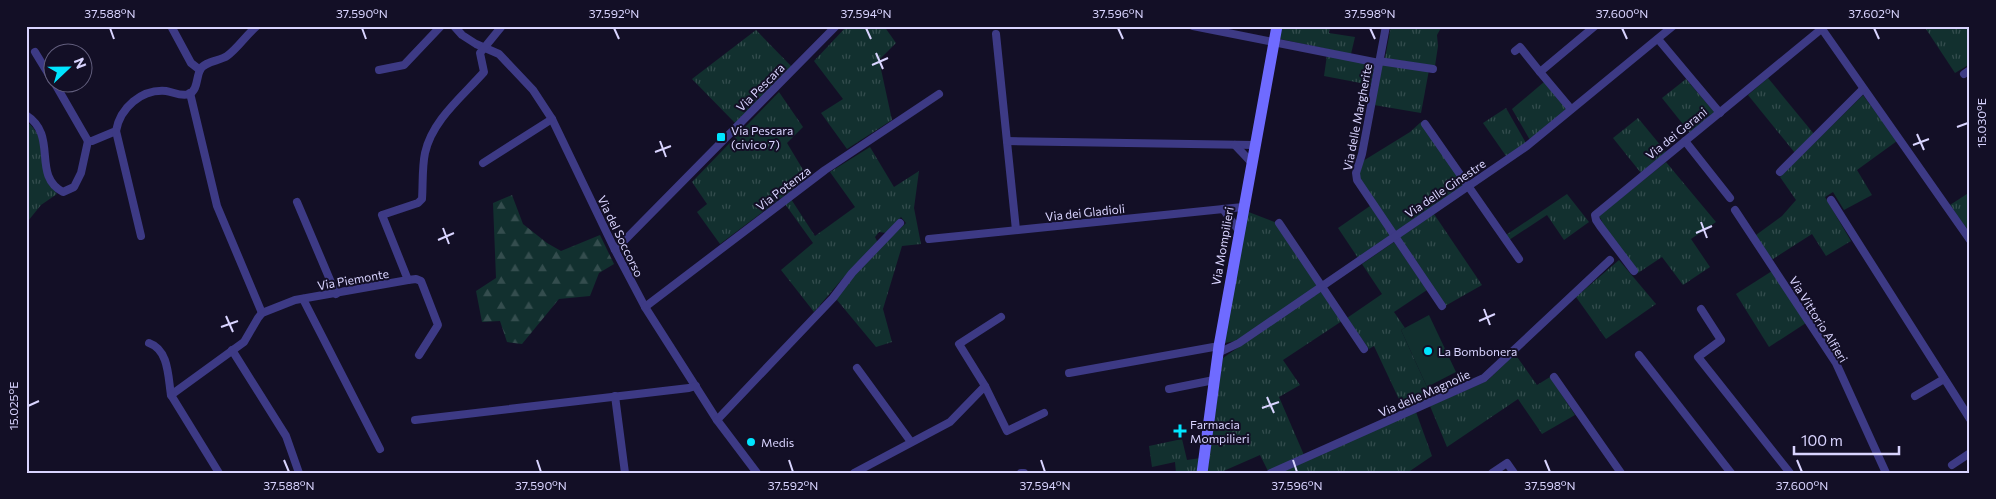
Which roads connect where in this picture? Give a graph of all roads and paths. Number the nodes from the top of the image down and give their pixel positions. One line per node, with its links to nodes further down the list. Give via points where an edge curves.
1 (170, 26): 22 (street, via 191,63)
2 (257, 26): 22 (street, via 225,58 204,65)
3 (440, 26): 23 (street, via 404,65)
4 (454, 26): 16 (street, Via del Soccorso, via 462,35)
5 (502, 26): 16 (street)
6 (836, 26): 58 (street, Via Pescara)
7 (1193, 26): 15 (street)
8 (1276, 26): 15 (street, Via Mompilieri)
9 (1386, 26): 19 (street, Via delle Margherite)
10 (1595, 26): 24 (street)
11 (1673, 26): 14 (street, Via delle Ginestre)
12 (1823, 28): 25 (street); 30 (street, Via dei Gerani)
13 (996, 34): 36 (street)
14 (1658, 39): 29 (street, Via delle Ginestre); 30 (street)
15 (1274, 42): 19 (street); 39 (street, Via Mompilieri)
16 (485, 47): 32 (street, Via del Soccorso, via 498,54 525,80); 62 (street, Via Piemonte, via 480,53 484,72 440,120 432,134 425,153 422,199 382,215)
17 (1516, 51): 24 (street, via 1520,47)
18 (35, 52): 20 (street)
19 (1379, 62): 21 (street); 54 (street, Via delle Margherite, via 1356,173 1357,180)
20 (42, 63)
21 (1433, 68)
22 (200, 70): 27 (street)
23 (379, 70)
24 (1540, 72): 29 (street)
25 (1863, 89): 42 (street); 57 (street)
26 (59, 92): 35 (street)
27 (190, 93): 34 (street, via 158,92 138,98 120,116); 69 (street, via 217,206)
28 (938, 94): 67 (street, Via Potenza, via 825,170)
29 (1572, 109): 43 (street, Via delle Ginestre, via 1527,146)
30 (1720, 113): 37 (street, Via dei Gerani)
31 (26, 115): 35 (street, via 40,130 49,179 55,188 63,192 74,187 81,173)
32 (552, 119): 41 (street); 58 (street, Via del Soccorso)
33 (1425, 124): 43 (street)
34 (116, 131): 35 (street); 55 (street)
35 (88, 141)
36 (1007, 141): 38 (street); 52 (street)
37 (1685, 141): 44 (street); 61 (street, Via dei Gerani, via 1595,215)
38 (1235, 145): 39 (street); 40 (street)
39 (1254, 146): 40 (street, Via Mompilieri)
40 (1251, 162): 47 (street, Via Mompilieri)
41 (483, 163)
42 (1780, 172)
43 (1468, 186): 54 (street, Via delle Ginestre); 59 (street)
44 (1730, 198)
45 (1831, 200): 80 (street)
46 (297, 202): 64 (street)
47 (1243, 207): 48 (street, Via dei Gladioli); 53 (street, Via Mompilieri)
48 (1223, 209): 52 (street, Via dei Gladioli); 53 (street)
49 (1735, 210): 108 (street, Via Vittorio Alfieri, via 1836,364)
50 (900, 223): 91 (street)
51 (1280, 223): 63 (street)
52 (1016, 230): 56 (street, Via dei Gladioli)
53 (1239, 231): 72 (street, Via Mompilieri)
54 (1394, 235): 63 (street, Via delle Ginestre); 66 (street, Via delle Margherite)
55 (141, 236)
56 (929, 239)
57 (1970, 240)
58 (615, 250): 67 (street, Via del Soccorso)
59 (1519, 259)
60 (1610, 260): 102 (street, Via delle Magnolie, via 1484,378)
61 (1634, 271)
62 (408, 280): 64 (street, Via Piemonte); 76 (street, via 421,281 438,325)
63 (1322, 286): 72 (street, Via delle Ginestre, via 1239,343); 73 (street)
64 (336, 294): 65 (street, Via Piemonte)
65 (303, 299): 69 (street, Via Piemonte); 93 (street)
66 (1442, 306)
67 (645, 307): 82 (street, Via del Soccorso)
68 (1701, 309): 107 (street, via 1720,340 1698,357)
69 (262, 314): 74 (street, via 244,342)
70 (1001, 317): 83 (street, via 959,344)
71 (149, 343): 85 (street, via 160,349 163,356)
72 (1218, 349): 78 (street, Via delle Ginestre); 81 (street, Via Mompilieri)
73 (1364, 349)
74 (232, 350): 85 (street); 97 (street, via 286,436)
75 (1639, 354): 106 (street)
76 (418, 355)
77 (857, 368): 92 (street)
78 (1069, 373)
79 (1554, 377): 105 (street)
80 (1944, 378): 87 (street); 89 (street)
81 (1214, 380): 84 (street); 101 (street, Via Mompilieri)
82 (696, 386): 86 (street); 91 (street, Via del Soccorso)
83 (985, 386): 88 (street, via 1007,431); 92 (street, via 950,422)
84 (1169, 389)
85 (170, 395): 96 (street)
86 (616, 396): 90 (street); 98 (street)
87 (1915, 396)
88 (1044, 412)
89 (1970, 419)
90 (415, 420)
91 (718, 420): 99 (street, Via del Soccorso)
92 (911, 442): 100 (street)
93 (380, 449)
94 (1970, 453): 95 (street)
95 (1952, 465)
96 (219, 473)
97 (299, 473)
98 (625, 473)
99 (757, 473)
100 (854, 473)
101 (1202, 473)
102 (1271, 473)
103 (1492, 473): 104 (street, via 1507,463)
104 (1514, 473)
105 (1621, 473)
106 (1731, 473)
107 (1790, 473)
108 (1886, 473)

